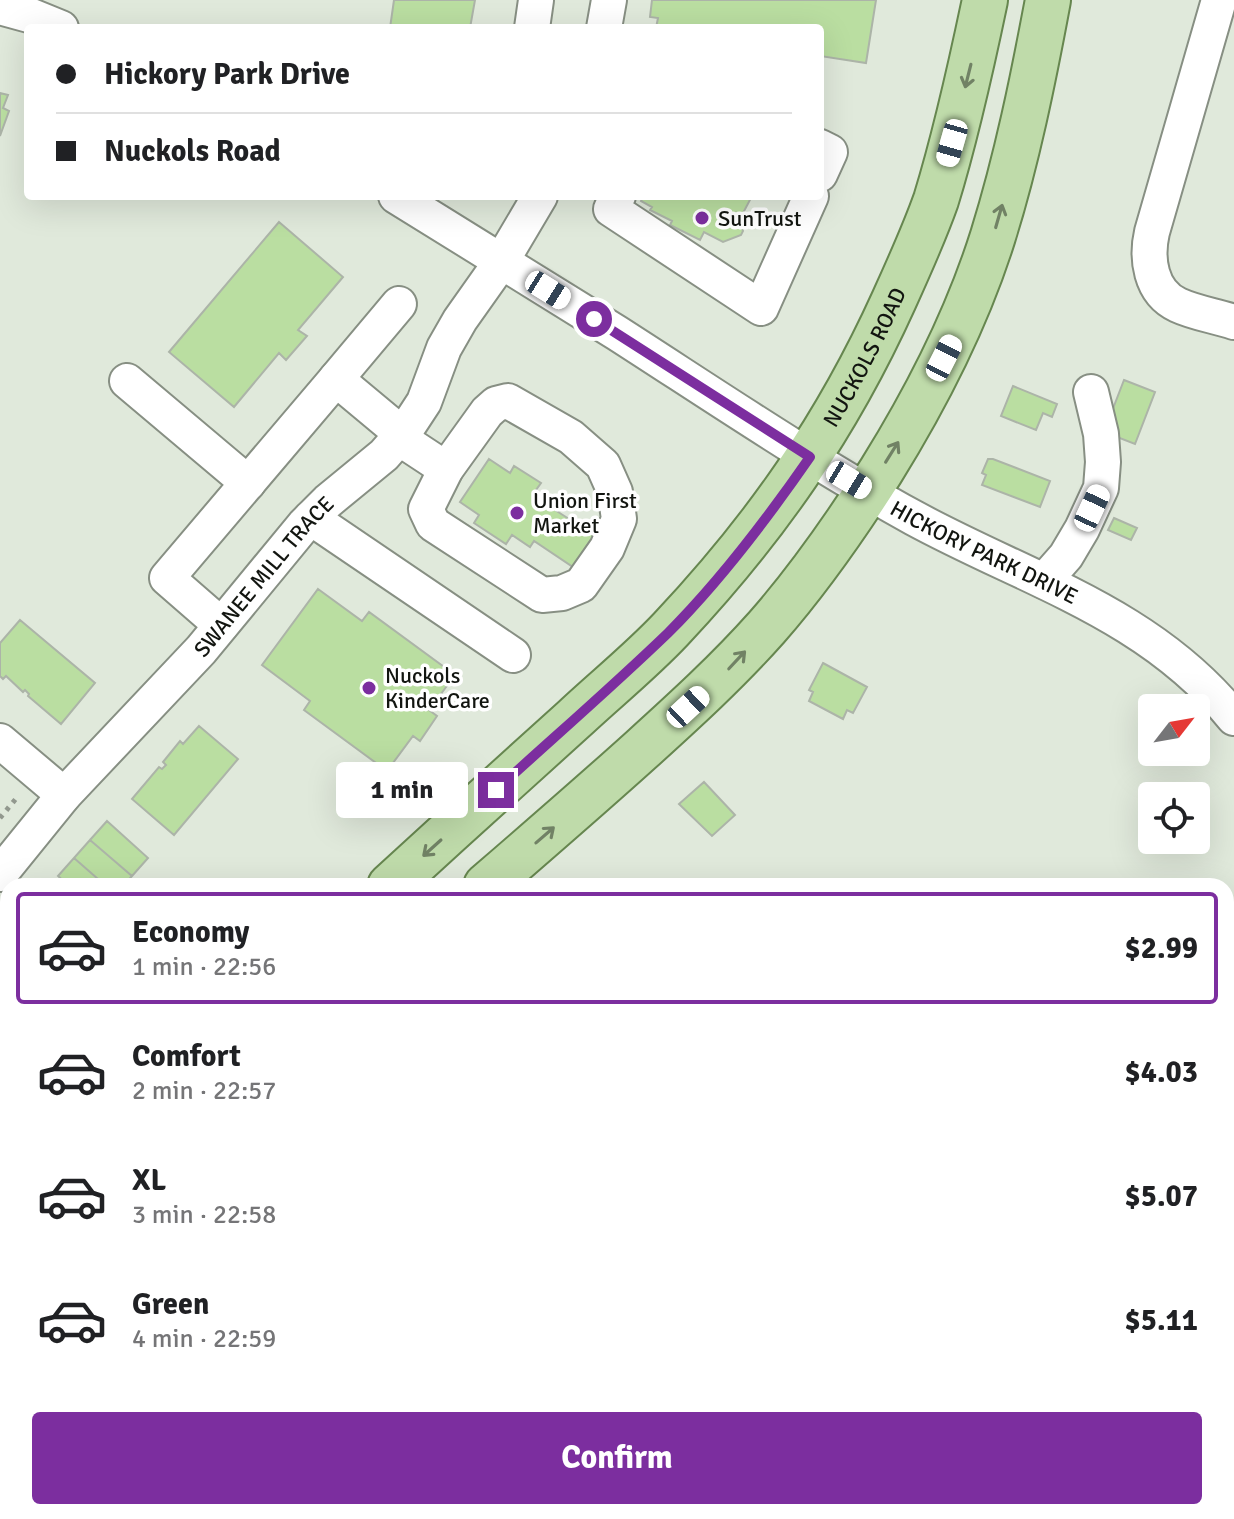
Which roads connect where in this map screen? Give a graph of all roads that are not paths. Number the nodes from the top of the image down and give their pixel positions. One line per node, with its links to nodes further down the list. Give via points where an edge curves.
1 (536, 0): 8 (street)
2 (609, 0): 9 (street)
3 (985, 0): 21 (main road, NUCKOLS ROAD, one-way to 21, via 952,143 914,256 843,404)
4 (1048, 0): 24 (main road, one-way to 4, via 941,365 984,262 1016,156)
5 (1219, 0): 16 (street, via 1152,232 1149,268 1162,293 1176,304)
6 (0, 7): 7 (street)
7 (51, 24)
8 (533, 24)
9 (605, 24)
10 (402, 200): 14 (street, HICKORY PARK DRIVE)
11 (538, 200): 14 (street, SWANEE MILL TRACE)
12 (616, 200): 13 (street, via 611,209 761,308)
13 (809, 200)
14 (501, 262): 20 (street, SWANEE MILL TRACE, via 452,334 424,402); 21 (street, HICKORY PARK DRIVE)
15 (399, 304): 17 (street)
16 (1234, 322)
17 (336, 379): 20 (street); 23 (street)
18 (127, 381): 23 (street)
19 (1091, 392): 26 (street, via 1101,434 1101,488 1066,556)
20 (400, 436): 22 (street); 25 (street, SWANEE MILL TRACE)
21 (810, 457): 24 (street, HICKORY PARK DRIVE); 33 (main road, NUCKOLS ROAD, one-way to 33, via 771,513 669,631)
22 (446, 469): 22 (street, via 426,509 433,524 542,595 581,585 607,548 619,519 603,465 571,437 508,401 487,412)
23 (248, 483): 27 (street, via 167,578)
24 (868, 491): 26 (street, HICKORY PARK DRIVE); 34 (main road, one-way to 24, via 720,678 798,590)
25 (311, 518): 27 (street, SWANEE MILL TRACE); 28 (street)
26 (1044, 581): 29 (street, HICKORY PARK DRIVE, via 1157,644)
27 (221, 625): 31 (street, SWANEE MILL TRACE)
28 (513, 655)
29 (1234, 718)
30 (0, 741): 31 (street)
31 (64, 795): 32 (street, SWANEE MILL TRACE)
32 (0, 874)
33 (399, 878)
34 (495, 878)

